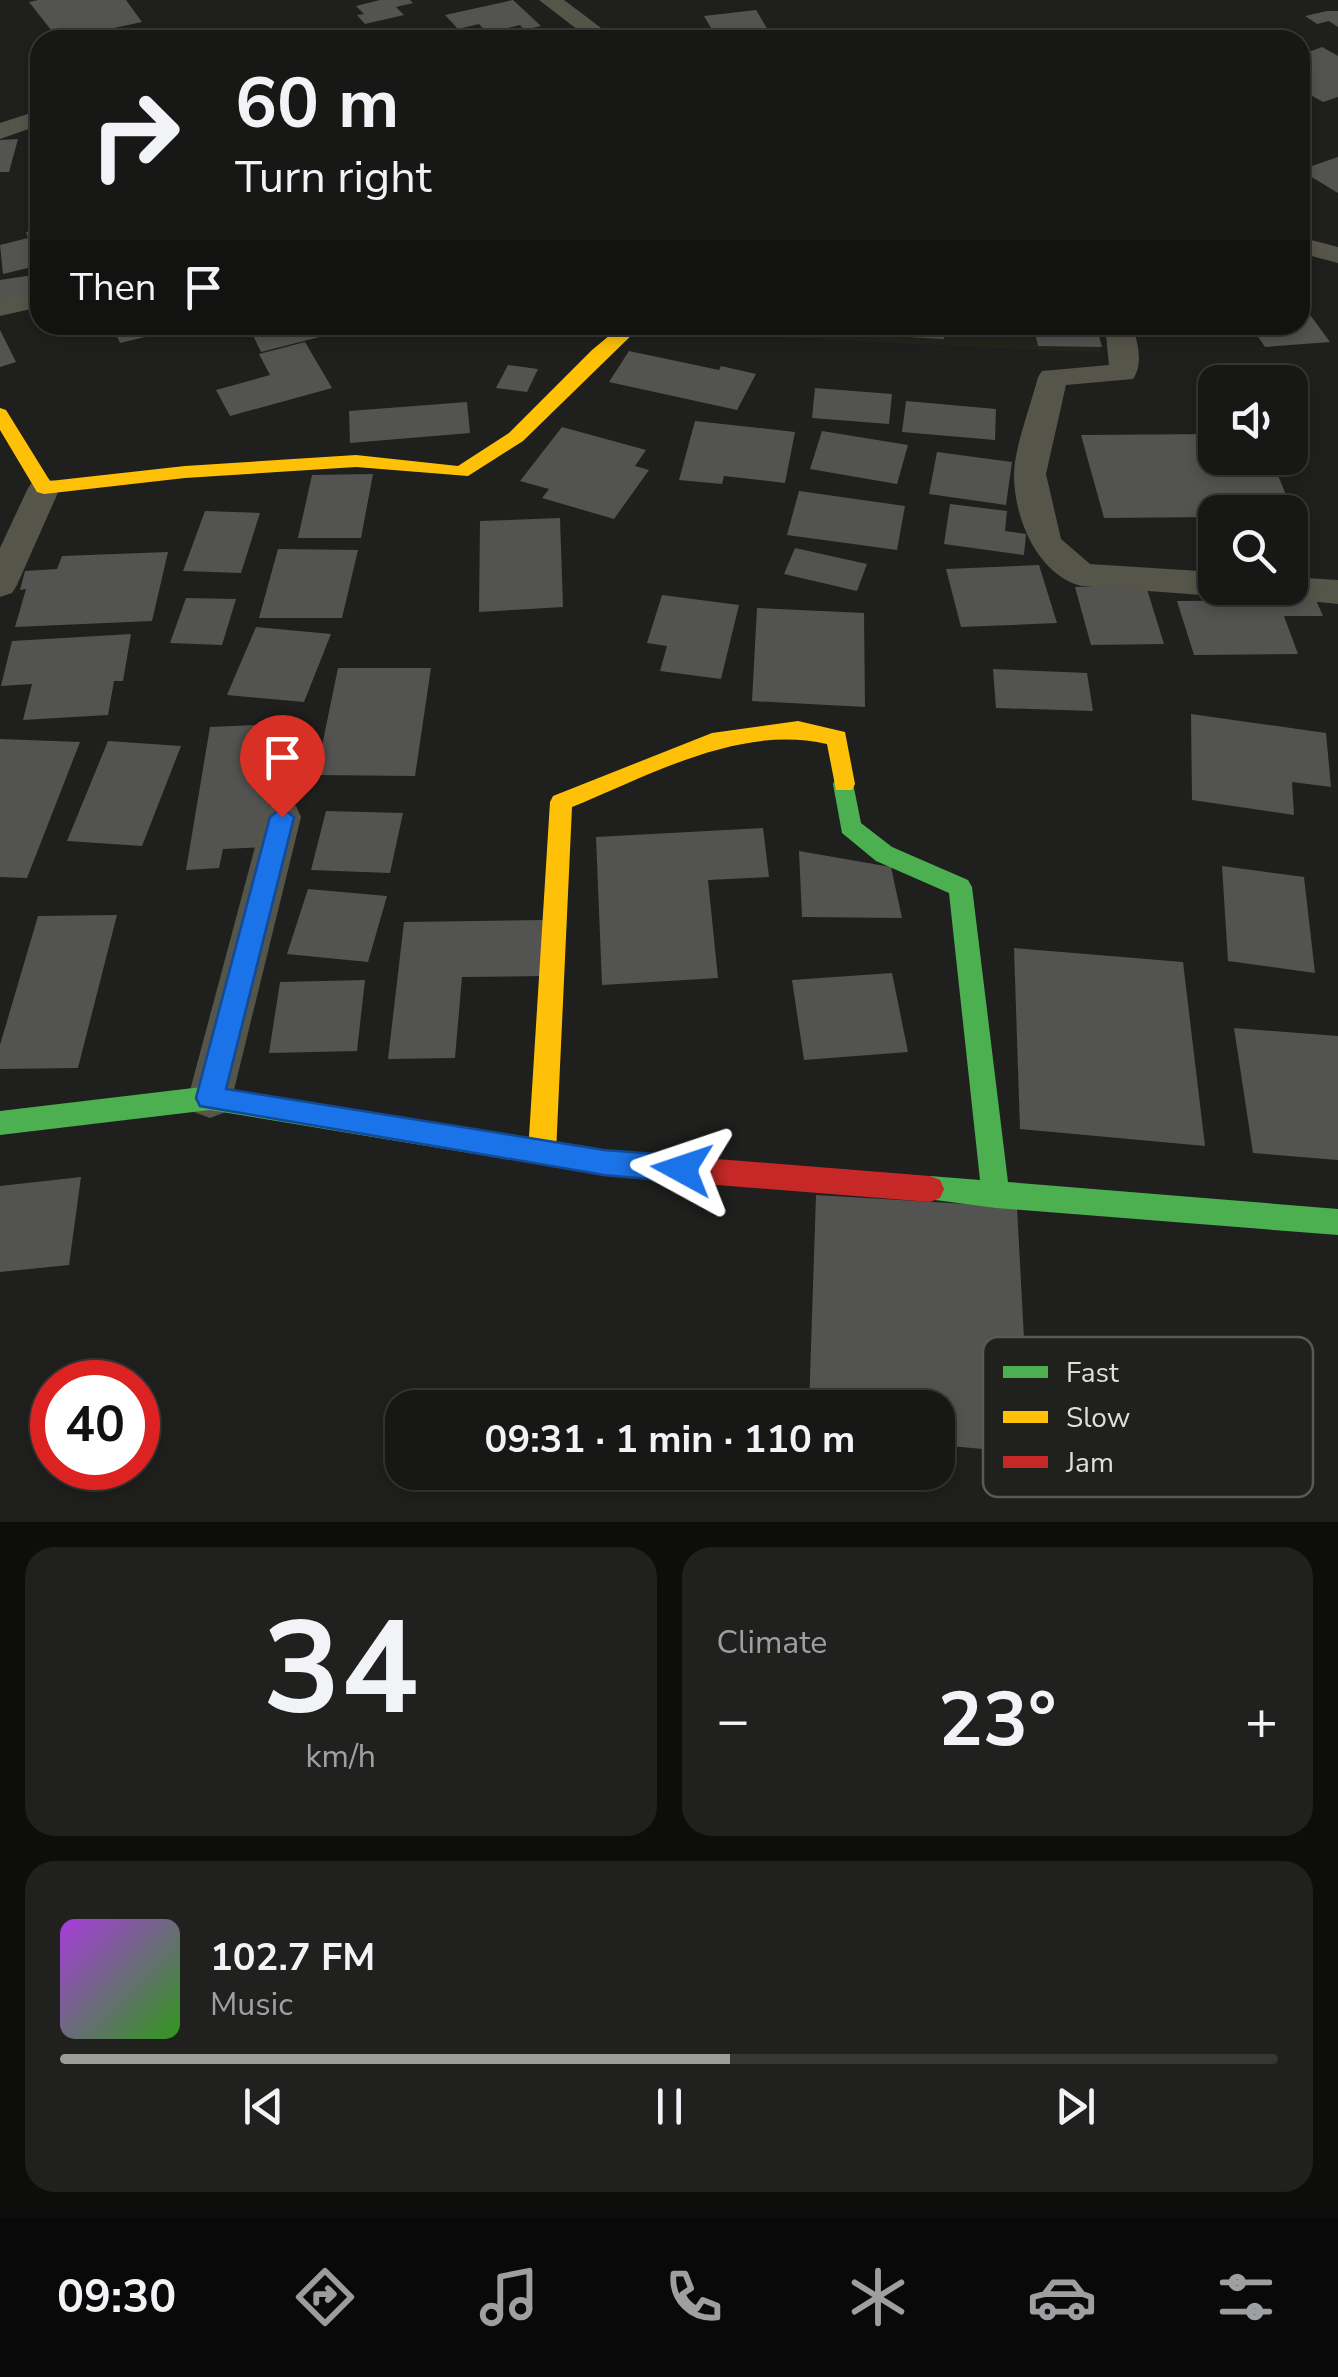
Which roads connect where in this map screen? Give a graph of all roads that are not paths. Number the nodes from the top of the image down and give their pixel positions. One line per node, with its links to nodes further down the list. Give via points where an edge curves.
1 (550, 0): 2 (street)
2 (592, 30)
3 (30, 121): 4 (street)
4 (0, 132)
5 (1310, 247): 6 (street)
6 (1338, 254)
7 (30, 301): 8 (street)
8 (0, 307)
9 (621, 335): 12 (street, via 516,437 461,472 356,461)
10 (1121, 335): 13 (street, via 1123,373 1053,378 1030,474 1045,543 1080,575)
11 (0, 414): 12 (street)
12 (44, 488): 14 (street)
13 (1198, 583)
14 (0, 586)
15 (1308, 590): 16 (street)
16 (1338, 592)
17 (282, 817): 18 (street)
18 (210, 1098): 19 (street); 20 (street)
19 (0, 1123)
20 (542, 1153): 21 (street); 21 (street, via 562,802 712,741 798,728 837,738 850,827 884,854 960,887)
21 (996, 1195): 22 (street)
22 (1338, 1222)

